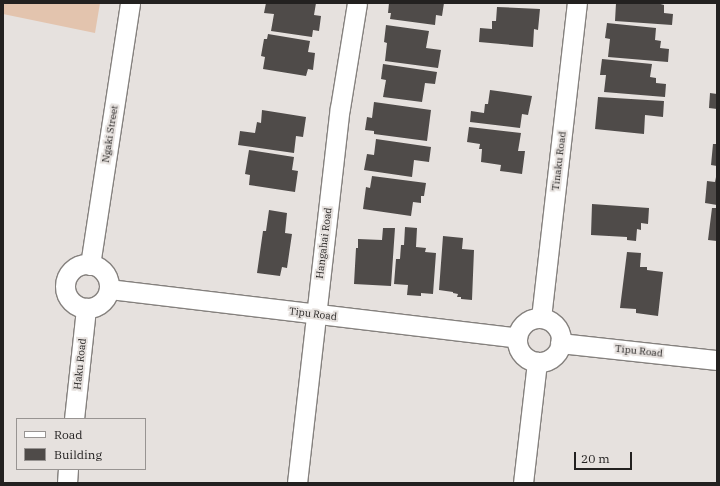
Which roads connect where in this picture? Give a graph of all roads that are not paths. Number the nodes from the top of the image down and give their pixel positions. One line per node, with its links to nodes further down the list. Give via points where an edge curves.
1 (130, 3): 4 (street, Ngaki Street)
2 (357, 3): 7 (street, Hangahai Road, via 340,108)
3 (578, 3): 8 (street, Tinaku Road)
4 (90, 265): 5 (street, via 102,270 109,282); 6 (street, via 76,268 71,272 66,285 66,291 73,303)
5 (109, 289): 6 (street, via 107,296 98,305); 7 (street, Tipu Road)
6 (86, 308): 13 (street, Haku Road)
7 (315, 314): 9 (street, Tipu Road); 16 (street, Hangahai Road)
8 (541, 318): 9 (street, via 528,321 519,331); 10 (street, via 548,320 558,330)
9 (517, 338): 12 (street, via 525,357)
10 (560, 343): 11 (street, Tipu Road); 12 (street, via 555,355)
11 (717, 360)
12 (537, 362): 17 (street)
13 (74, 418)
14 (68, 470): 15 (street)
15 (67, 483)
16 (297, 483)
17 (522, 483)

